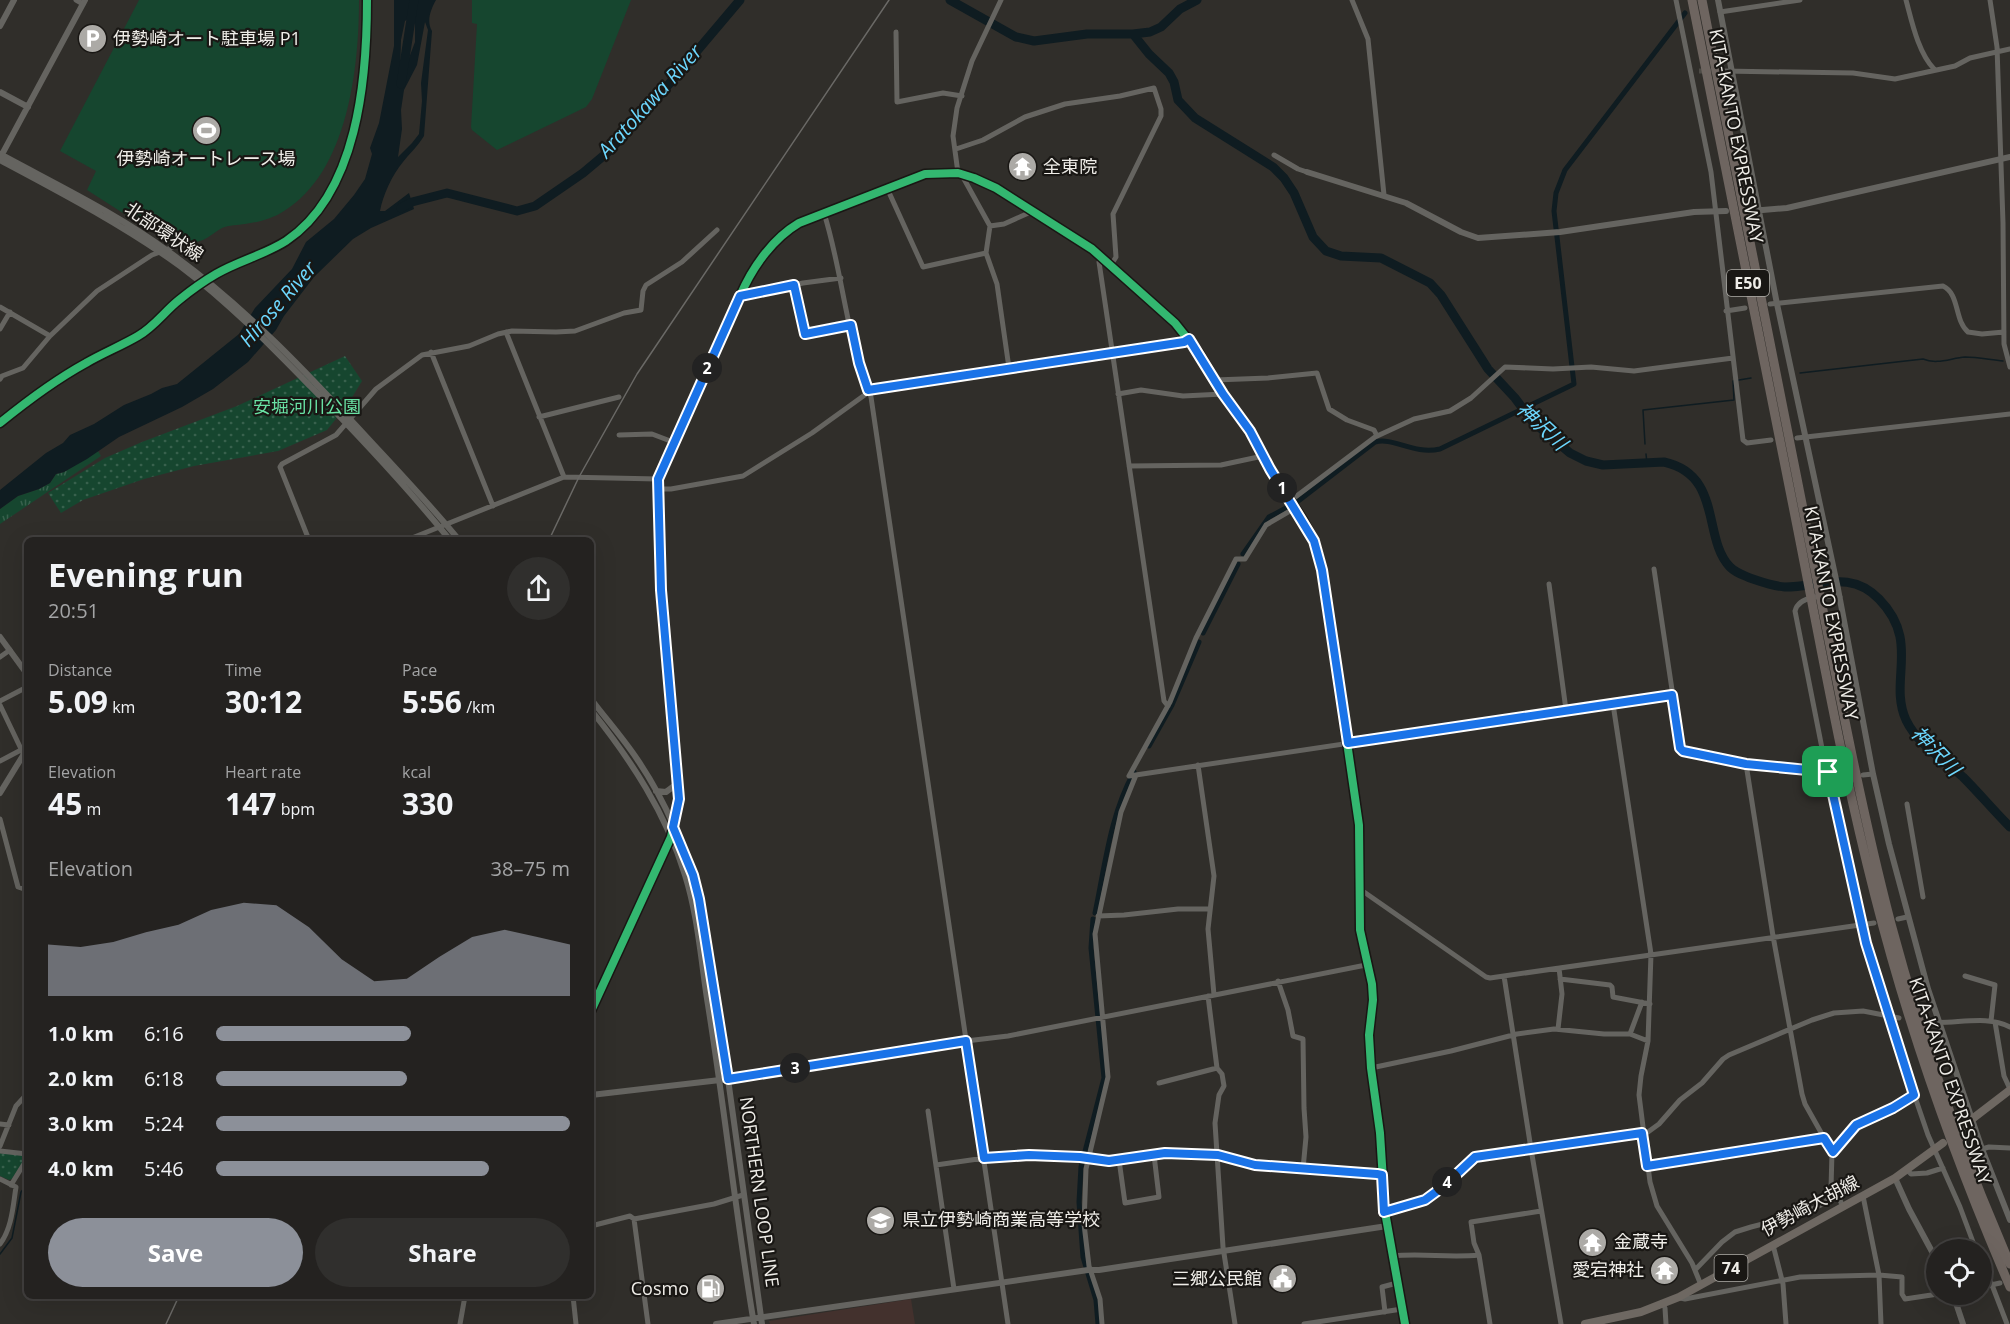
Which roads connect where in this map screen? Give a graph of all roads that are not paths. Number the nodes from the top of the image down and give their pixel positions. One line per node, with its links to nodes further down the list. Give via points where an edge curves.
1 (14, 0): 14 (street)
2 (76, 0): 12 (street)
3 (1001, 0): 24 (street, via 980,42)
4 (1352, 0): 34 (street, via 1368,39)
5 (1676, 0): 19 (street)
6 (1692, 0): 97 (highway, KITA-KANTO EXPRESSWAY / E50)
7 (1702, 0): 97 (highway, KITA-KANTO EXPRESSWAY / E50)
8 (1718, 0): 13 (street)
9 (1800, 0): 13 (street)
10 (1906, 0): 18 (street, via 1918,40)
11 (1990, 0): 17 (street)
12 (84, 2): 25 (street)
13 (1720, 12): 20 (street)
14 (0, 26)
15 (896, 32): 24 (street, via 897,102 943,93)
16 (2010, 49): 17 (street)
17 (1996, 52): 18 (street); 30 (street)
18 (1934, 69): 20 (street, via 1895,78)
19 (1690, 70): 21 (street); 39 (street)
20 (1731, 70): 22 (street); 35 (street)
21 (1699, 71)
22 (1723, 71)
23 (0, 92): 25 (street)
24 (962, 96): 26 (street, via 954,121)
25 (28, 107): 28 (street)
26 (956, 149): 32 (street); 49 (street, via 983,140 1025,117 1065,104 1154,88 1161,116 1113,214 1116,257)
27 (1274, 155): 31 (street)
28 (1, 157): 77 (street, 北部環状線, via 69,190 204,278 273,339)
29 (2010, 157): 30 (street)
30 (2000, 159): 35 (street, via 1788,208); 42 (street)
31 (1307, 172): 34 (street)
32 (958, 173): 33 (street, via 925,174); 36 (street, via 987,183); 43 (street)
33 (887, 188): 40 (street); 47 (street, via 923,267)
34 (1383, 195): 39 (street, via 1478,238 1552,233)
35 (1759, 210): 38 (street); 53 (street)
36 (1033, 211): 43 (street); 48 (street)
37 (1726, 211): 39 (street)
38 (1751, 211)
39 (1715, 212): 56 (street)
40 (824, 213): 50 (street); 52 (street, via 787,231 776,241)
41 (2010, 222): 42 (street)
42 (2003, 223): 46 (street)
43 (990, 226): 47 (street)
44 (717, 230): 60 (street, via 686,258 646,285 641,310 567,332)
45 (173, 247): 62 (street, via 152,255 97,291)
46 (2007, 251): 61 (street)
47 (986, 253): 68 (street, via 997,284)
48 (1102, 258): 49 (street); 65 (street, via 1099,262)
49 (1111, 265): 63 (street)
50 (841, 278): 51 (street); 58 (street)
51 (794, 285): 52 (street); 58 (street, via 805,334)
52 (740, 296): 83 (street)
53 (1774, 304): 61 (street, via 1943,286 1952,294 1960,322 1968,332); 80 (street)
54 (0, 307): 57 (street)
55 (1745, 308): 56 (street)
56 (1726, 311): 66 (street)
57 (10, 312): 59 (street); 62 (street)
58 (851, 325): 71 (street)
59 (0, 329)
60 (506, 332): 64 (street, via 469,346); 76 (street)
61 (2004, 332): 67 (street, via 2004,349)
62 (50, 336): 69 (street, via 23,368)
63 (1189, 339): 65 (street); 70 (street)
64 (431, 352): 77 (street, via 390,377); 90 (street)
65 (1112, 354): 68 (street); 72 (street)
66 (1733, 358): 79 (street, via 1634,371 1505,367 1450,411 1414,419); 82 (street, via 1744,441)
67 (2010, 365)
68 (1009, 368): 71 (street)
69 (0, 379)
70 (1215, 380): 73 (street); 79 (street, via 1317,373 1329,409 1374,430)
71 (868, 390): 88 (street, via 812,433 743,476); 163 (street)
72 (1118, 394): 73 (street, via 1141,390 1183,396); 85 (street)
73 (1223, 394): 84 (street)
74 (619, 397): 76 (street)
75 (2010, 414): 80 (street)
76 (539, 417): 86 (street)
77 (347, 419): 92 (street, 北部環状線); 93 (street, via 331,439 280,467)
78 (619, 435): 83 (street, via 652,434)
79 (1377, 436): 89 (street)
80 (1806, 437): 81 (street); 100 (street)
81 (1797, 438)
82 (1771, 440)
83 (674, 442): 87 (street)
84 (1263, 456): 85 (street, via 1221,465); 89 (street)
85 (1129, 466): 111 (street, via 1164,701)
86 (564, 477): 87 (street); 90 (street)
87 (658, 479): 88 (street)
88 (658, 489): 124 (street, via 661,590)
89 (1290, 501): 91 (street)
90 (493, 506): 94 (street)
91 (1295, 508): 111 (street, via 1270,521 1245,559 1236,559 1196,638); 114 (street, via 1318,555)
92 (438, 519): 95 (street); 96 (street)
93 (308, 537)
94 (415, 537)
95 (448, 537)
96 (456, 537)
97 (1809, 565): 101 (highway, KITA-KANTO EXPRESSWAY / E50)
98 (1654, 569): 107 (street)
99 (1549, 584): 112 (street)
100 (1840, 597): 119 (street, via 1802,601 1795,610); 121 (street)
101 (1817, 606): 221 (highway, KITA-KANTO EXPRESSWAY / E50, via 1904,969 1955,1125); 231 (highway, KITA-KANTO EXPRESSWAY / E50, via 1864,853 1901,992 1950,1141)
102 (0, 637): 103 (street)
103 (10, 650): 104 (street); 105 (street)
104 (0, 657)
105 (24, 670)
106 (24, 689): 108 (street)
107 (1672, 695): 110 (street); 117 (street, via 1682,750)
108 (0, 703): 115 (street)
109 (594, 703): 125 (street)
110 (1613, 704): 112 (street); 141 (street)
111 (1168, 706): 122 (street, via 1129,774)
112 (1566, 710): 114 (street)
113 (594, 714): 130 (street, NORTHERN LOOP LINE, via 638,772)
114 (1348, 743): 118 (street); 132 (street, via 1360,834)
115 (24, 751): 116 (street); 126 (street)
116 (0, 761)
117 (1746, 764): 119 (street); 140 (street)
118 (1198, 765): 122 (street); 134 (street, via 1214,876)
119 (1828, 772): 120 (street); 139 (street)
120 (1841, 774)
121 (1873, 774): 123 (street); 136 (street)
122 (1134, 775): 135 (street, via 1121,812)
123 (1863, 775)
124 (678, 783): 125 (street, via 666,792); 129 (street)
125 (656, 791): 129 (street, NORTHERN LOOP LINE)
126 (0, 793)
127 (1907, 804): 133 (street)
128 (0, 819): 131 (street, via 18,887)
129 (673, 827): 130 (street); 167 (street, NORTHERN LOOP LINE, via 699,899)
130 (671, 837): 150 (street); 167 (street, NORTHERN LOOP LINE, via 693,905)
131 (24, 889)
132 (1358, 891): 142 (street); 144 (street, via 1486,977)
133 (1923, 897)
134 (1210, 909): 135 (street); 148 (street)
135 (1098, 916): 153 (street, via 1095,945)
136 (1907, 917): 137 (street); 157 (street)
137 (1898, 919)
138 (1874, 923): 139 (street)
139 (1862, 924): 140 (street); 152 (street)
140 (1773, 936): 141 (street); 160 (street)
141 (1651, 954): 143 (street); 151 (street)
142 (1366, 965): 147 (street); 166 (street, via 1373,1000)
143 (1559, 968): 144 (street); 146 (street)
144 (1504, 976): 161 (street)
145 (1965, 976): 155 (street, via 1995,985)
146 (1560, 979): 149 (street, via 1610,985 1613,997); 159 (street)
147 (1278, 981): 148 (street); 198 (street, via 1293,1035 1303,1039)
148 (1211, 995): 153 (street); 165 (street)
149 (1642, 1002): 151 (street); 162 (street)
150 (594, 1004)
151 (1650, 1004): 164 (street)
152 (1888, 1015): 154 (street); 160 (street, via 1845,1012); 171 (street)
153 (1104, 1017): 163 (street); 192 (street, via 1107,1090)
154 (1899, 1017)
155 (1993, 1021): 157 (street); 158 (street); 169 (street)
156 (1928, 1022): 157 (street)
157 (1939, 1023): 174 (street)
158 (2010, 1027)
159 (1558, 1029): 161 (street); 162 (street)
160 (1789, 1029): 178 (street, via 1723,1059 1656,1127); 179 (street, via 1803,1099)
161 (1514, 1034): 166 (street); 183 (street)
162 (1630, 1034): 164 (street)
163 (966, 1041): 167 (street); 191 (street)
164 (1648, 1041): 178 (street, via 1639,1085)
165 (1217, 1068): 168 (street); 190 (street, via 1224,1086 1215,1123)
166 (1371, 1068): 200 (street)
167 (724, 1080): 170 (street); 205 (street, NORTHERN LOOP LINE)
168 (1159, 1083)
169 (2009, 1092): 174 (main road)
170 (594, 1095)
171 (1914, 1095): 185 (street); 187 (street, via 1856,1125)
172 (24, 1097): 176 (street)
173 (928, 1111): 195 (street)
174 (1972, 1118): 177 (main road); 184 (street)
175 (0, 1124): 176 (street)
176 (9, 1125): 181 (street)
177 (1963, 1126)
178 (1642, 1133): 183 (street); 196 (street)
179 (1824, 1138): 187 (street); 196 (street)
180 (1943, 1143): 185 (main road, 伊勢崎大胡線 / 74)
181 (0, 1146)
182 (2010, 1148): 184 (street)
183 (1531, 1149): 208 (street); 209 (street, via 1475,1157 1425,1200)
184 (1982, 1149): 211 (street)
185 (1934, 1150): 197 (street); 199 (main road, 伊勢崎大胡線 / 74)
186 (0, 1151): 188 (street)
187 (1833, 1152): 203 (street)
188 (24, 1154)
189 (1154, 1155): 190 (street); 193 (street); 193 (street, via 1159,1197 1125,1203)
190 (1218, 1155): 198 (street, via 1255,1165); 218 (street)
191 (984, 1158): 192 (street); 195 (street); 226 (street)
192 (1088, 1158): 193 (street); 222 (street, via 1084,1224)
193 (1119, 1160)
194 (24, 1164): 204 (street)
195 (936, 1165): 232 (street)
196 (1647, 1166): 223 (street, via 1657,1206)
197 (1943, 1168): 199 (street, via 1913,1174); 214 (street)
198 (1303, 1169): 200 (street)
199 (1907, 1170): 201 (main road, 伊勢崎大胡線 / 74)
200 (1382, 1175): 209 (street)
201 (1895, 1178): 206 (main road, 伊勢崎大胡線 / 74); 215 (street)
202 (0, 1179): 204 (street)
203 (1832, 1180): 207 (street); 223 (street, via 1823,1204 1796,1216 1735,1232)
204 (11, 1185): 216 (street, via 16,1187 13,1213)
205 (740, 1196): 210 (street); 241 (street, NORTHERN LOOP LINE); 242 (street, NORTHERN LOOP LINE)
206 (1863, 1196): 207 (main road, 伊勢崎大胡線 / 74); 224 (street)
207 (1843, 1207): 217 (main road, 伊勢崎大胡線 / 74)
208 (1541, 1211): 219 (street, via 1471,1222); 253 (street)
209 (1384, 1212): 213 (street)
210 (634, 1219): 212 (street, via 630,1216); 245 (street)
211 (2010, 1220)
212 (594, 1225)
213 (1387, 1226): 218 (street); 220 (street)
214 (1972, 1239)
215 (1926, 1240)
216 (0, 1244)
217 (1773, 1245): 225 (street); 229 (main road, 伊勢崎大胡線 / 74)
218 (1224, 1251): 222 (street); 249 (street)
219 (1479, 1255): 220 (street); 252 (street)
220 (1392, 1256): 227 (street)
221 (2010, 1264)
222 (1087, 1270): 226 (street); 248 (street, via 1100,1299)
223 (1695, 1270): 229 (street)
224 (1879, 1275): 225 (street); 233 (street, via 1902,1277 1905,1299); 257 (street)
225 (1782, 1280): 234 (street); 256 (street)
226 (1002, 1282): 232 (street); 247 (street)
227 (1397, 1283): 239 (street); 240 (street, via 1382,1287)
228 (2000, 1283): 230 (street)
229 (1701, 1285): 234 (main road, 伊勢崎大胡線 / 74)
230 (1992, 1285): 259 (street)
231 (2010, 1287)
232 (954, 1289): 242 (street)
233 (1926, 1296)
234 (1679, 1297): 237 (main road, 伊勢崎大胡線 / 74)
235 (464, 1299): 243 (street)
236 (573, 1299): 244 (street)
237 (1663, 1304): 254 (main road, 伊勢崎大胡線 / 74); 255 (street)
238 (1956, 1305): 258 (street)
239 (1402, 1309): 240 (street); 251 (street)
240 (1385, 1312): 250 (street)
241 (754, 1321): 242 (street); 246 (street)
242 (762, 1321)
243 (460, 1324)
244 (576, 1324)
245 (648, 1324)
246 (716, 1324)
247 (1008, 1324)
248 (1102, 1324)
249 (1234, 1324)
250 (1304, 1324)
251 (1405, 1324)
252 (1490, 1324)
253 (1561, 1324)
254 (1585, 1324)
255 (1666, 1324)
256 (1786, 1324)
257 (1881, 1324)
258 (1962, 1324)
259 (2007, 1324)

